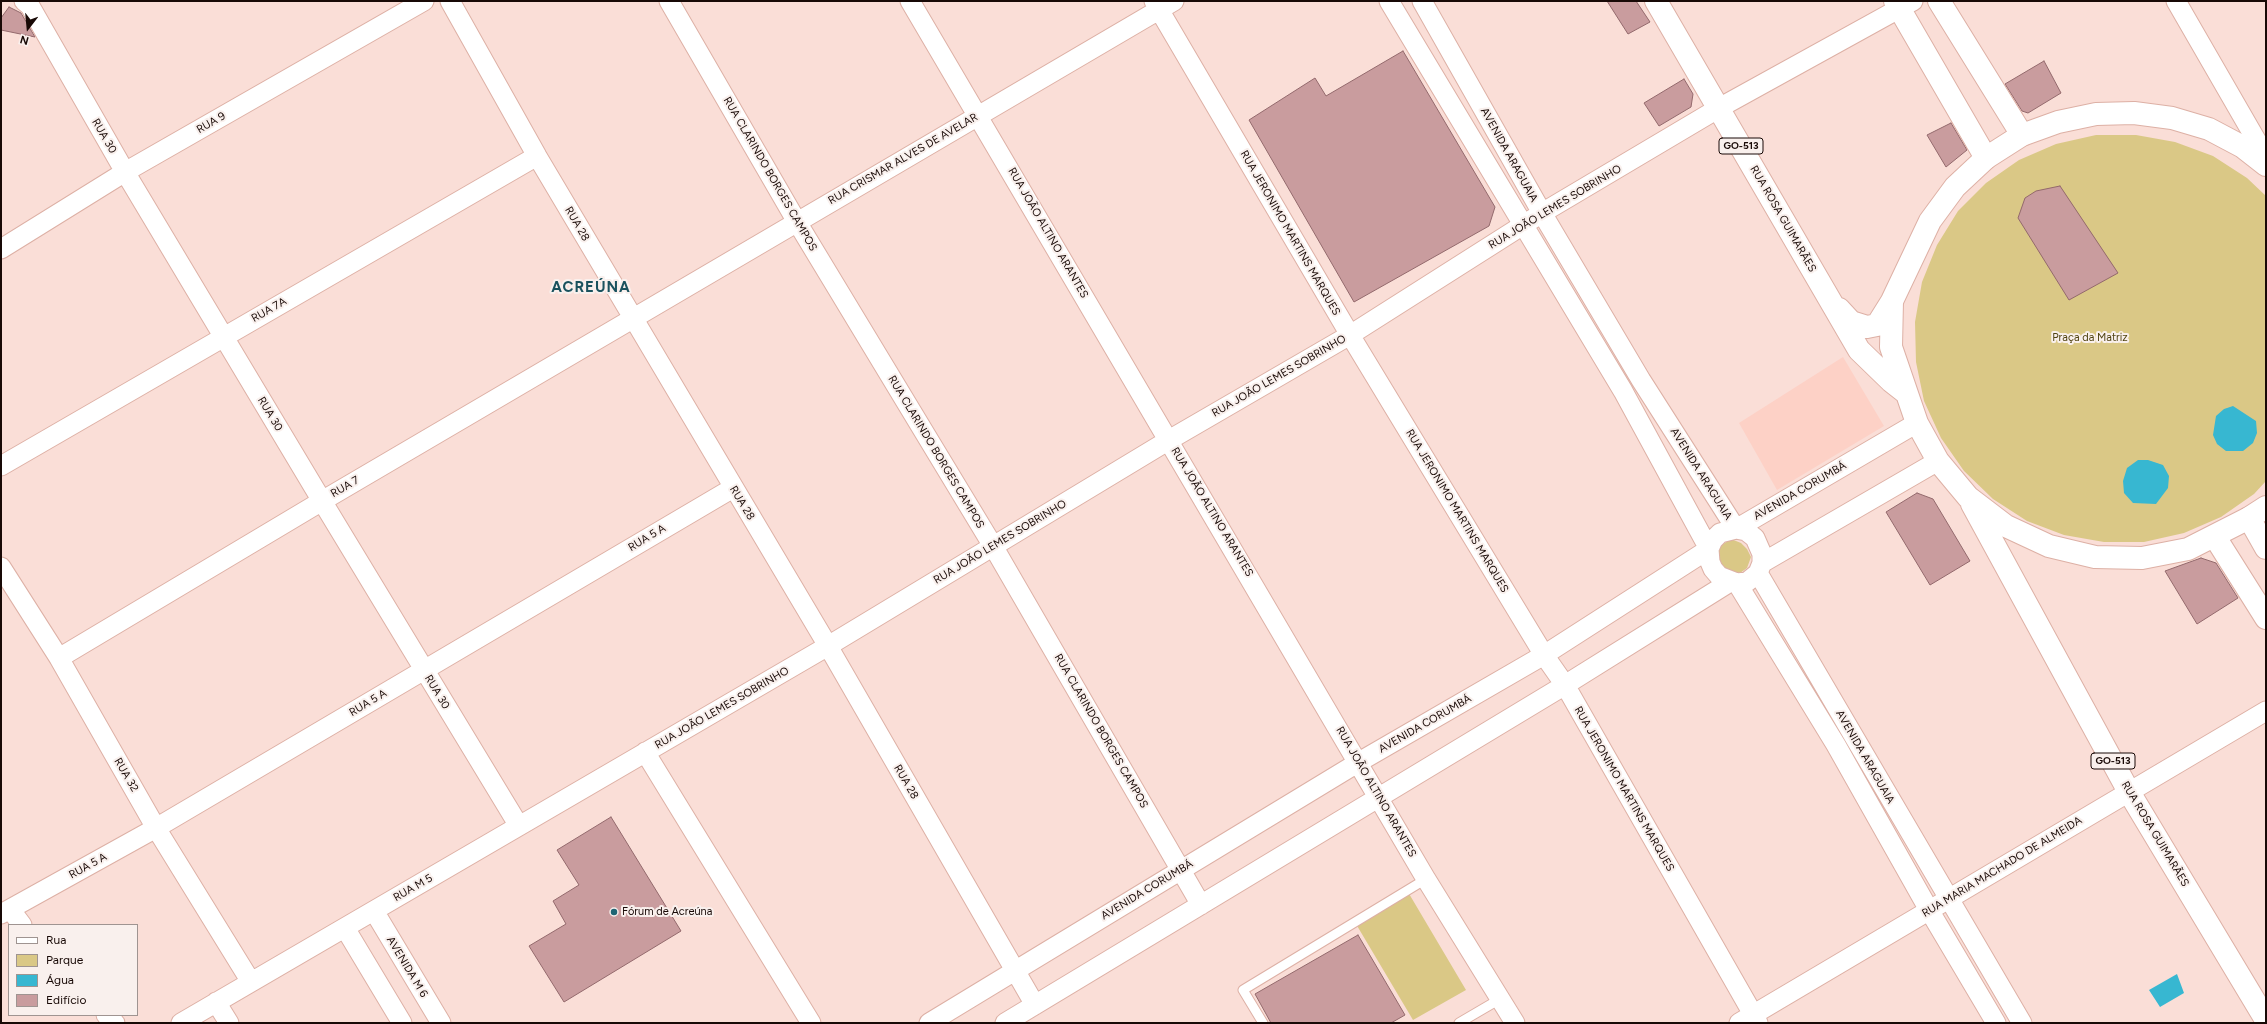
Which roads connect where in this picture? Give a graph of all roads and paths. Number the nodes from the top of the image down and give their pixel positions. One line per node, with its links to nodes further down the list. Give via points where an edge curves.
1 (424, 1): 22 (street, RUA 9)
2 (450, 1): 18 (street, RUA 28)
3 (670, 1): 24 (street, RUA CLARINDO BORGES CAMPOS)
4 (910, 1): 16 (street, RUA JOÃO ALTINO ARANTES)
5 (1389, 1): 14 (street, AVENIDA ARAGUAIA)
6 (1422, 1): 13 (street, AVENIDA ARAGUAIA)
7 (1656, 1): 15 (main road, RUA ROSA GUIMARÃES / GO-513)
8 (1939, 1): 17 (main road)
9 (2176, 1): 19 (street)
10 (31, 3): 22 (street, RUA 30)
11 (1902, 3): 15 (street, RUA JOÃO LEMES SOBRINHO); 20 (main road)
12 (1162, 4): 16 (street, RUA CRISMAR ALVES DE AVELAR); 30 (street, RUA JERONIMO MARTINS MARQUES)
13 (1452, 55): 14 (street); 23 (street, AVENIDA ARAGUAIA)
14 (1429, 68): 25 (street, AVENIDA ARAGUAIA)
15 (1719, 108): 23 (street, RUA JOÃO LEMES SOBRINHO); 27 (main road, RUA ROSA GUIMARÃES / GO-513)
16 (979, 115): 24 (street, RUA CRISMAR ALVES DE AVELAR); 36 (street, RUA JOÃO ALTINO ARANTES)
17 (2022, 135): 20 (main road, RUA ROSA GUIMARÃES); 21 (main road, RUA ROSA GUIMARÃES, via 2058,122 2096,114 2134,113 2172,118 2209,130 2243,148)
18 (537, 156): 29 (street, RUA 28); 31 (street, RUA 7A)
19 (2266, 157)
20 (1986, 158): 28 (main road, RUA ROSA GUIMARÃES, via 1955,187 1930,220)
21 (2266, 165)
22 (125, 172): 26 (street, RUA 9); 31 (street, RUA 30)
23 (1542, 213): 25 (street, RUA JOÃO LEMES SOBRINHO); 32 (street, AVENIDA ARAGUAIA)
24 (796, 222): 29 (street, RUA CRISMAR ALVES DE AVELAR); 45 (street, RUA CLARINDO BORGES CAMPOS)
25 (1523, 226): 30 (street, RUA JOÃO LEMES SOBRINHO); 33 (street, AVENIDA ARAGUAIA)
26 (1, 249)
27 (1825, 292): 28 (main road, RUA ROSA GUIMARÃES / GO-513, via 1851,322 1867,327 1877,325); 34 (main road, RUA ROSA GUIMARÃES / GO-513, via 1858,350)
28 (1892, 301): 34 (main road, via 1891,347)
29 (632, 318): 39 (street, RUA 28); 41 (street, RUA 7)
30 (1350, 335): 36 (street, RUA JOÃO LEMES SOBRINHO); 53 (street, RUA JERONIMO MARTINS MARQUES)
31 (224, 336): 38 (street, RUA 7A); 41 (street, RUA 30)
32 (1641, 380): 33 (street); 43 (street, AVENIDA ARAGUAIA)
33 (1623, 391): 47 (street, AVENIDA ARAGUAIA)
34 (1905, 392): 35 (main road)
35 (1917, 423): 37 (main road); 43 (street, AVENIDA CORUMBÁ)
36 (1169, 440): 45 (street, RUA JOÃO LEMES SOBRINHO); 61 (street, RUA JOÃO ALTINO ARANTES)
37 (1938, 461): 40 (main road); 49 (street)
38 (1, 466)
39 (733, 488): 52 (street, RUA 28); 55 (street, RUA 5 A)
40 (1968, 497): 44 (main road, via 2006,526 2049,546 2095,557 2142,558 2188,549); 62 (main road, RUA ROSA GUIMARÃES / GO-513)
41 (322, 501): 54 (street, RUA 7); 55 (street, RUA 30)
42 (2258, 513): 44 (main road); 46 (main road)
43 (1736, 529): 47 (street, AVENIDA CORUMBÁ, via 1720,533); 49 (street, AVENIDA ARAGUAIA, via 1746,531 1755,538 1762,554)
44 (2215, 537): 51 (main road)
45 (993, 546): 52 (street, RUA JOÃO LEMES SOBRINHO); 66 (street, RUA CLARINDO BORGES CAMPOS)
46 (2266, 548)
47 (1709, 549): 50 (street, AVENIDA ARAGUAIA, via 1713,569 1719,576); 53 (street, AVENIDA CORUMBÁ)
48 (1, 567): 54 (street, RUA 32)
49 (1760, 568): 50 (street, via 1747,582); 58 (street, AVENIDA ARAGUAIA)
50 (1733, 582): 56 (street); 59 (street, AVENIDA ARAGUAIA)
51 (2266, 618)
52 (828, 646): 60 (street, RUA JOÃO LEMES SOBRINHO); 75 (street, RUA 28)
53 (1544, 655): 56 (street, RUA JERONIMO MARTINS MARQUES); 61 (street, AVENIDA CORUMBÁ)
54 (59, 658): 65 (street, RUA 32)
55 (424, 670): 64 (street, RUA 30); 65 (street, RUA 5 A)
56 (1565, 685): 63 (street); 81 (street, RUA JERONIMO MARTINS MARQUES)
57 (2266, 711): 62 (street, RUA MARIA MACHADO DE ALMEIDA)
58 (1851, 733): 59 (street); 68 (street, AVENIDA ARAGUAIA)
59 (1836, 745): 70 (street, AVENIDA ARAGUAIA)
60 (645, 752): 64 (street, RUA M 5); 88 (street)
61 (1359, 762): 63 (street, RUA JOÃO ALTINO ARANTES); 66 (street, AVENIDA CORUMBÁ)
62 (2129, 792): 68 (street, RUA MARIA MACHADO DE ALMEIDA); 82 (main road, RUA ROSA GUIMARÃES / GO-513)
63 (1380, 798): 67 (street, RUA JOÃO ALTINO ARANTES); 69 (street)
64 (519, 826): 72 (street, RUA M 5)
65 (156, 828): 71 (street, RUA 5 A); 76 (street, RUA 32)
66 (1181, 870): 69 (street, RUA CLARINDO BORGES CAMPOS); 75 (street, AVENIDA CORUMBÁ)
67 (1426, 879): 77 (street, RUA JOÃO ALTINO ARANTES); 91 (lane, via 1243,990)
68 (1948, 899): 70 (street, RUA MARIA MACHADO DE ALMEIDA); 95 (street, AVENIDA ARAGUAIA)
69 (1201, 905): 79 (street)
70 (1929, 910): 81 (street, RUA MARIA MACHADO DE ALMEIDA); 94 (street, AVENIDA ARAGUAIA)
71 (5, 911): 73 (street)
72 (374, 911): 74 (street, RUA M 5); 87 (street, AVENIDA M 6)
73 (21, 924)
74 (345, 928): 76 (street, RUA M 5); 86 (street)
75 (1015, 971): 79 (street, RUA 28); 89 (street, AVENIDA CORUMBÁ)
76 (251, 982): 78 (street, RUA M 5)
77 (1500, 999): 92 (lane); 93 (street, RUA JOÃO ALTINO ARANTES)
78 (216, 1002): 84 (street, RUA M 5); 85 (street)
79 (1035, 1005): 90 (street)
80 (107, 1016): 83 (street)
81 (1750, 1020)
82 (2266, 1020)
83 (115, 1023)
84 (181, 1023)
85 (228, 1023)
86 (402, 1023)
87 (441, 1023)
88 (811, 1023)
89 (929, 1023)
90 (1005, 1023)
91 (1263, 1023)
92 (1459, 1023)
93 (1515, 1023)
94 (1996, 1023)
95 (2022, 1023)

